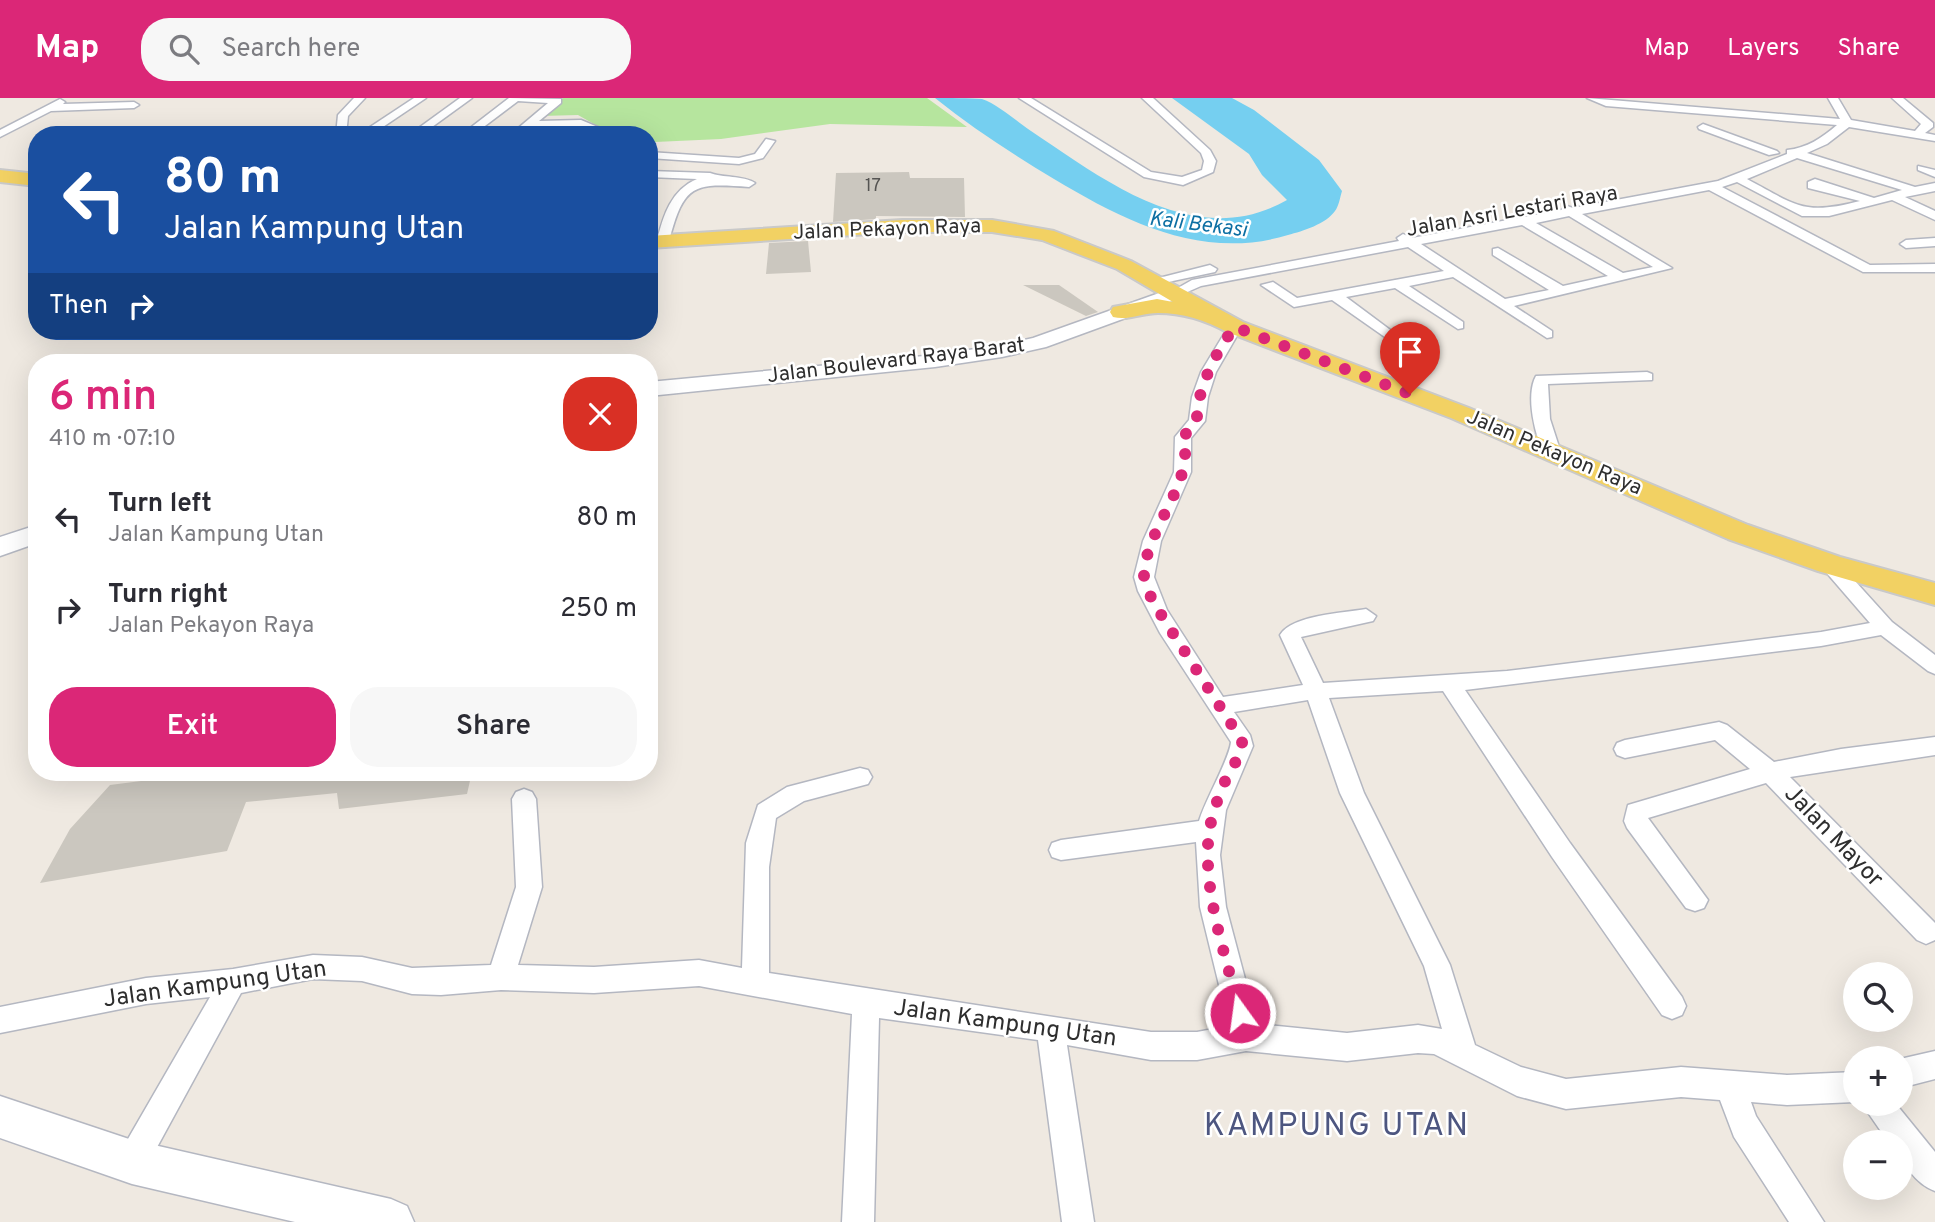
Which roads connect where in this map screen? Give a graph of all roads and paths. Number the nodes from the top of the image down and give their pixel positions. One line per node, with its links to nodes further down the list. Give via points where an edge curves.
1 (67, 98): 12 (street)
2 (360, 98): 20 (street, via 343,114)
3 (421, 98): 21 (street)
4 (467, 98): 22 (street)
5 (517, 98): 19 (street, via 557,101); 23 (street)
6 (1024, 98): 7 (street, via 1148,175 1183,181 1207,172 1210,161 1206,152)
7 (1147, 98)
8 (1592, 98): 16 (street, via 1606,103 1758,110)
9 (1833, 98): 18 (street)
10 (1897, 98): 28 (street)
11 (134, 105): 12 (street)
12 (47, 108): 15 (street)
13 (1824, 109): 16 (street)
14 (10, 116): 15 (street)
15 (32, 116): 29 (street)
16 (1832, 121): 18 (street); 33 (street, Jalan Asri Lestari Raya, via 1812,136)
17 (574, 122): 19 (street); 25 (street); 26 (street)
18 (1847, 123): 30 (street); 34 (street, Jalan Asri Lestari Raya, via 1831,138)
19 (529, 124): 24 (street)
20 (342, 126)
21 (377, 126)
22 (427, 126)
23 (478, 126)
24 (526, 126)
25 (569, 126)
26 (590, 126)
27 (1703, 127): 33 (street)
28 (1932, 127): 30 (street, via 1922,127)
29 (0, 134)
30 (1919, 136): 31 (street)
31 (1935, 138)
32 (770, 141): 36 (street, via 758,156)
33 (1777, 151): 34 (street); 37 (street, Jalan Asri Lestari Raya)
34 (1798, 154): 38 (street, Jalan Asri Lestari Raya); 48 (street)
35 (658, 156): 36 (street)
36 (739, 162): 40 (street, via 705,177)
37 (1751, 162): 38 (street); 49 (street, Jalan Asri Lestari Raya, via 1699,179)
38 (1768, 167): 44 (street, Jalan Asri Lestari Raya)
39 (1922, 168): 41 (street)
40 (658, 174)
41 (1935, 174)
42 (0, 176): 43 (main road)
43 (28, 179)
44 (1739, 179): 46 (street, Jalan Asri Lestari Raya); 54 (street, via 1804,212)
45 (749, 183): 59 (street, via 698,183 674,201)
46 (1711, 186): 51 (street, Jalan Asri Lestari Raya); 68 (street, via 1868,269)
47 (1935, 187): 48 (street)
48 (1909, 189): 50 (street)
49 (1620, 193): 51 (street); 53 (street, Jalan Asri Lestari Raya)
50 (1893, 196): 52 (street); 56 (street)
51 (1634, 200): 55 (street, Jalan Asri Lestari Raya)
52 (1873, 202): 54 (street); 54 (street, via 1811,184)
53 (1556, 203): 55 (street); 58 (street, Jalan Asri Lestari Raya)
54 (1852, 206)
55 (1570, 212): 57 (street, Jalan Asri Lestari Raya); 71 (street, via 1666,267)
56 (1935, 216)
57 (1524, 221): 62 (street, Jalan Asri Lestari Raya); 71 (street)
58 (1396, 233): 62 (street); 66 (street, Jalan Asri Lestari Raya)
59 (658, 237)
60 (658, 242): 65 (main road, Jalan Pekayon Raya, via 971,225 1039,233)
61 (1935, 242): 63 (street)
62 (1409, 243): 67 (street, Jalan Asri Lestari Raya); 69 (street)
63 (1906, 244)
64 (1498, 252): 75 (street)
65 (1097, 254): 74 (main road, Jalan Pekayon Raya); 77 (main road, via 1111,269)
66 (1283, 255): 67 (street); 70 (street, Jalan Asri Lestari Raya)
67 (1296, 265): 70 (street, Jalan Asri Lestari Raya)
68 (1935, 268)
69 (1455, 273): 72 (street); 78 (street)
70 (1211, 274): 74 (street, Jalan Asri Lestari Raya); 74 (street, Jalan Asri Lestari Raya)
71 (1619, 278): 75 (street)
72 (1398, 284): 76 (street); 80 (street)
73 (1268, 285): 76 (street, via 1292,303)
74 (1165, 287): 77 (main road, Jalan Boulevard Raya Barat); 79 (main road, Jalan Pekayon Raya)
75 (1561, 291): 78 (street)
76 (1335, 295): 82 (street)
77 (1117, 297): 79 (main road); 83 (main road, Jalan Boulevard Raya Barat, via 1039,343)
78 (1503, 304): 81 (street)
79 (1226, 322): 87 (main road, Jalan Pekayon Raya); 99 (street, via 1227,337 1197,405 1197,421 1183,437 1188,455 1169,509 1149,544 1144,579 1153,602)
80 (1458, 325)
81 (1547, 334)
82 (1392, 338)
83 (934, 355): 84 (main road, Jalan Boulevard Raya Barat); 86 (main road, Jalan Boulevard Raya Barat)
84 (658, 374)
85 (1647, 377): 87 (street, via 1542,379 1542,419)
86 (658, 388)
87 (1552, 453): 92 (main road, Jalan Pekayon Raya, via 1738,532)
88 (28, 536): 89 (main road)
89 (0, 547)
90 (28, 554): 91 (main road)
91 (0, 564)
92 (1829, 564): 93 (main road, Jalan Pekayon Raya); 95 (street)
93 (1935, 594)
94 (1366, 616): 98 (street, via 1292,631)
95 (1885, 627): 96 (street); 97 (street, via 1821,639)
96 (1935, 666)
97 (1449, 683): 98 (street); 113 (street, via 1560,850)
98 (1316, 691): 99 (street); 117 (street, via 1352,793 1437,965)
99 (1219, 706): 105 (street, via 1243,746 1227,776)
100 (1935, 746): 102 (street, Jalan Mayor)
101 (1625, 749): 102 (street, via 1720,731)
102 (1770, 772): 107 (street, via 1636,811 1636,821); 108 (street, Jalan Mayor)
103 (860, 777): 111 (street, via 787,798 764,816 757,876)
104 (524, 799): 109 (street, via 529,887)
105 (1209, 830): 106 (street); 116 (street, via 1211,894)
106 (1061, 850)
107 (1695, 900)
108 (1926, 932)
109 (501, 977): 110 (street, Jalan Kampung Utan, via 412,981 362,968 313,967); 111 (street, Jalan Kampung Utan, via 594,980 699,973)
110 (233, 982): 114 (street, Jalan Kampung Utan, via 146,991); 124 (street)
111 (755, 983): 112 (street, Jalan Kampung Utan)
112 (866, 1004): 115 (street, Jalan Kampung Utan); 128 (street)
113 (1672, 1006)
114 (0, 1020)
115 (1051, 1029): 116 (street, Jalan Kampung Utan, via 1151,1046 1197,1046); 129 (street)
116 (1246, 1037): 117 (street, Jalan Kampung Utan, via 1347,1047 1418,1039 1437,1041)
117 (1463, 1053): 120 (street, Jalan Kampung Utan, via 1517,1081 1566,1094 1681,1082)
118 (1935, 1065): 119 (street)
119 (1913, 1071)
120 (1729, 1084): 121 (street, Jalan Kampung Utan, via 1787,1090); 130 (street, via 1745,1126)
121 (1843, 1088)
122 (0, 1116): 124 (main road)
123 (1887, 1116): 125 (street)
124 (132, 1162): 126 (main road)
125 (1935, 1176)
126 (284, 1211): 127 (main road)
127 (391, 1222)
128 (858, 1222)
129 (1078, 1222)
130 (1808, 1222)

